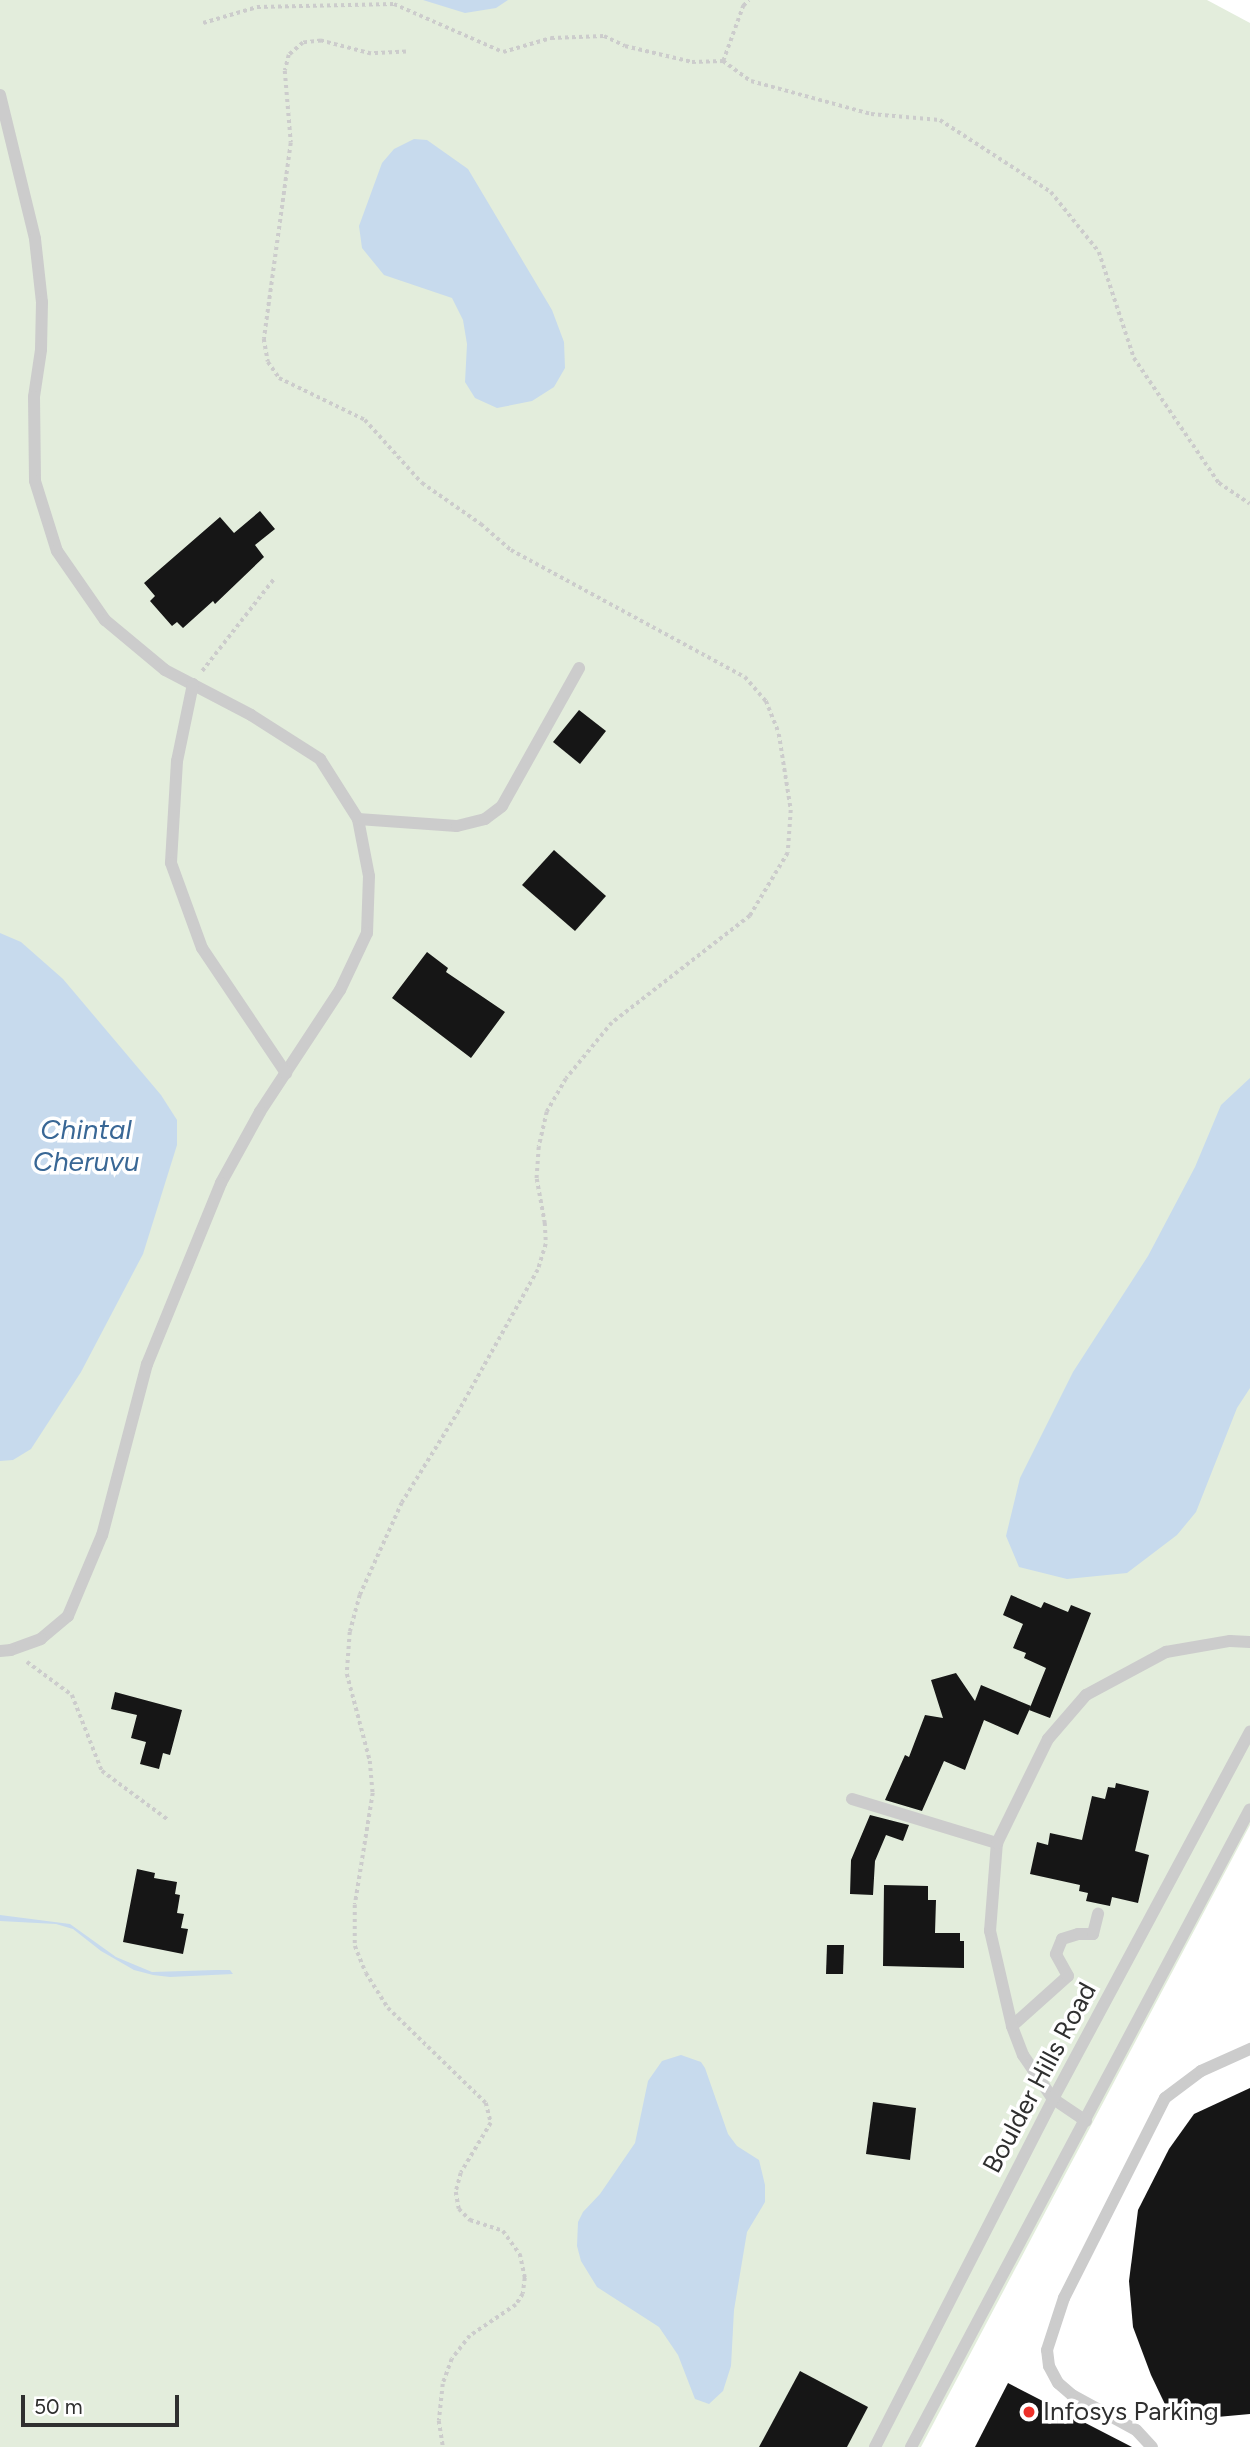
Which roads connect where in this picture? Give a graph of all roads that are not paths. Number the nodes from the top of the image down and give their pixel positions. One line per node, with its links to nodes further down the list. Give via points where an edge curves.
1 (0, 95): 3 (lane, via 35,239 42,302 34,397 35,481 57,551 106,620 165,670)
2 (579, 668): 4 (lane, via 502,806 485,819 457,825)
3 (193, 684): 4 (lane, via 320,759); 5 (lane, via 177,761 171,863 202,948)
4 (358, 819): 5 (lane, via 369,876 367,933 341,990)
5 (286, 1073): 7 (lane, via 221,1183 147,1364 102,1535 68,1616 41,1639)
6 (1250, 1642): 11 (lane, via 1166,1652 1086,1695 1048,1740)
7 (5, 1651)
8 (1250, 1732): 15 (lane, Boulder Hills Road)
9 (852, 1799): 11 (lane)
10 (1250, 1810): 16 (lane)
11 (997, 1843): 13 (lane, via 990,1931)
12 (1098, 1914): 13 (lane, via 1093,1934 1062,1939 1056,1954 1068,1976)
13 (1012, 2026): 15 (lane, via 1023,2055)
14 (1250, 2049): 19 (lane, via 1201,2071 1165,2098 1063,2298 1047,2350 1049,2366 1072,2395 1136,2430)
15 (1054, 2099): 16 (lane); 17 (lane, Boulder Hills Road)
16 (1086, 2121): 18 (lane)
17 (875, 2447)
18 (911, 2447)
19 (1152, 2447)

